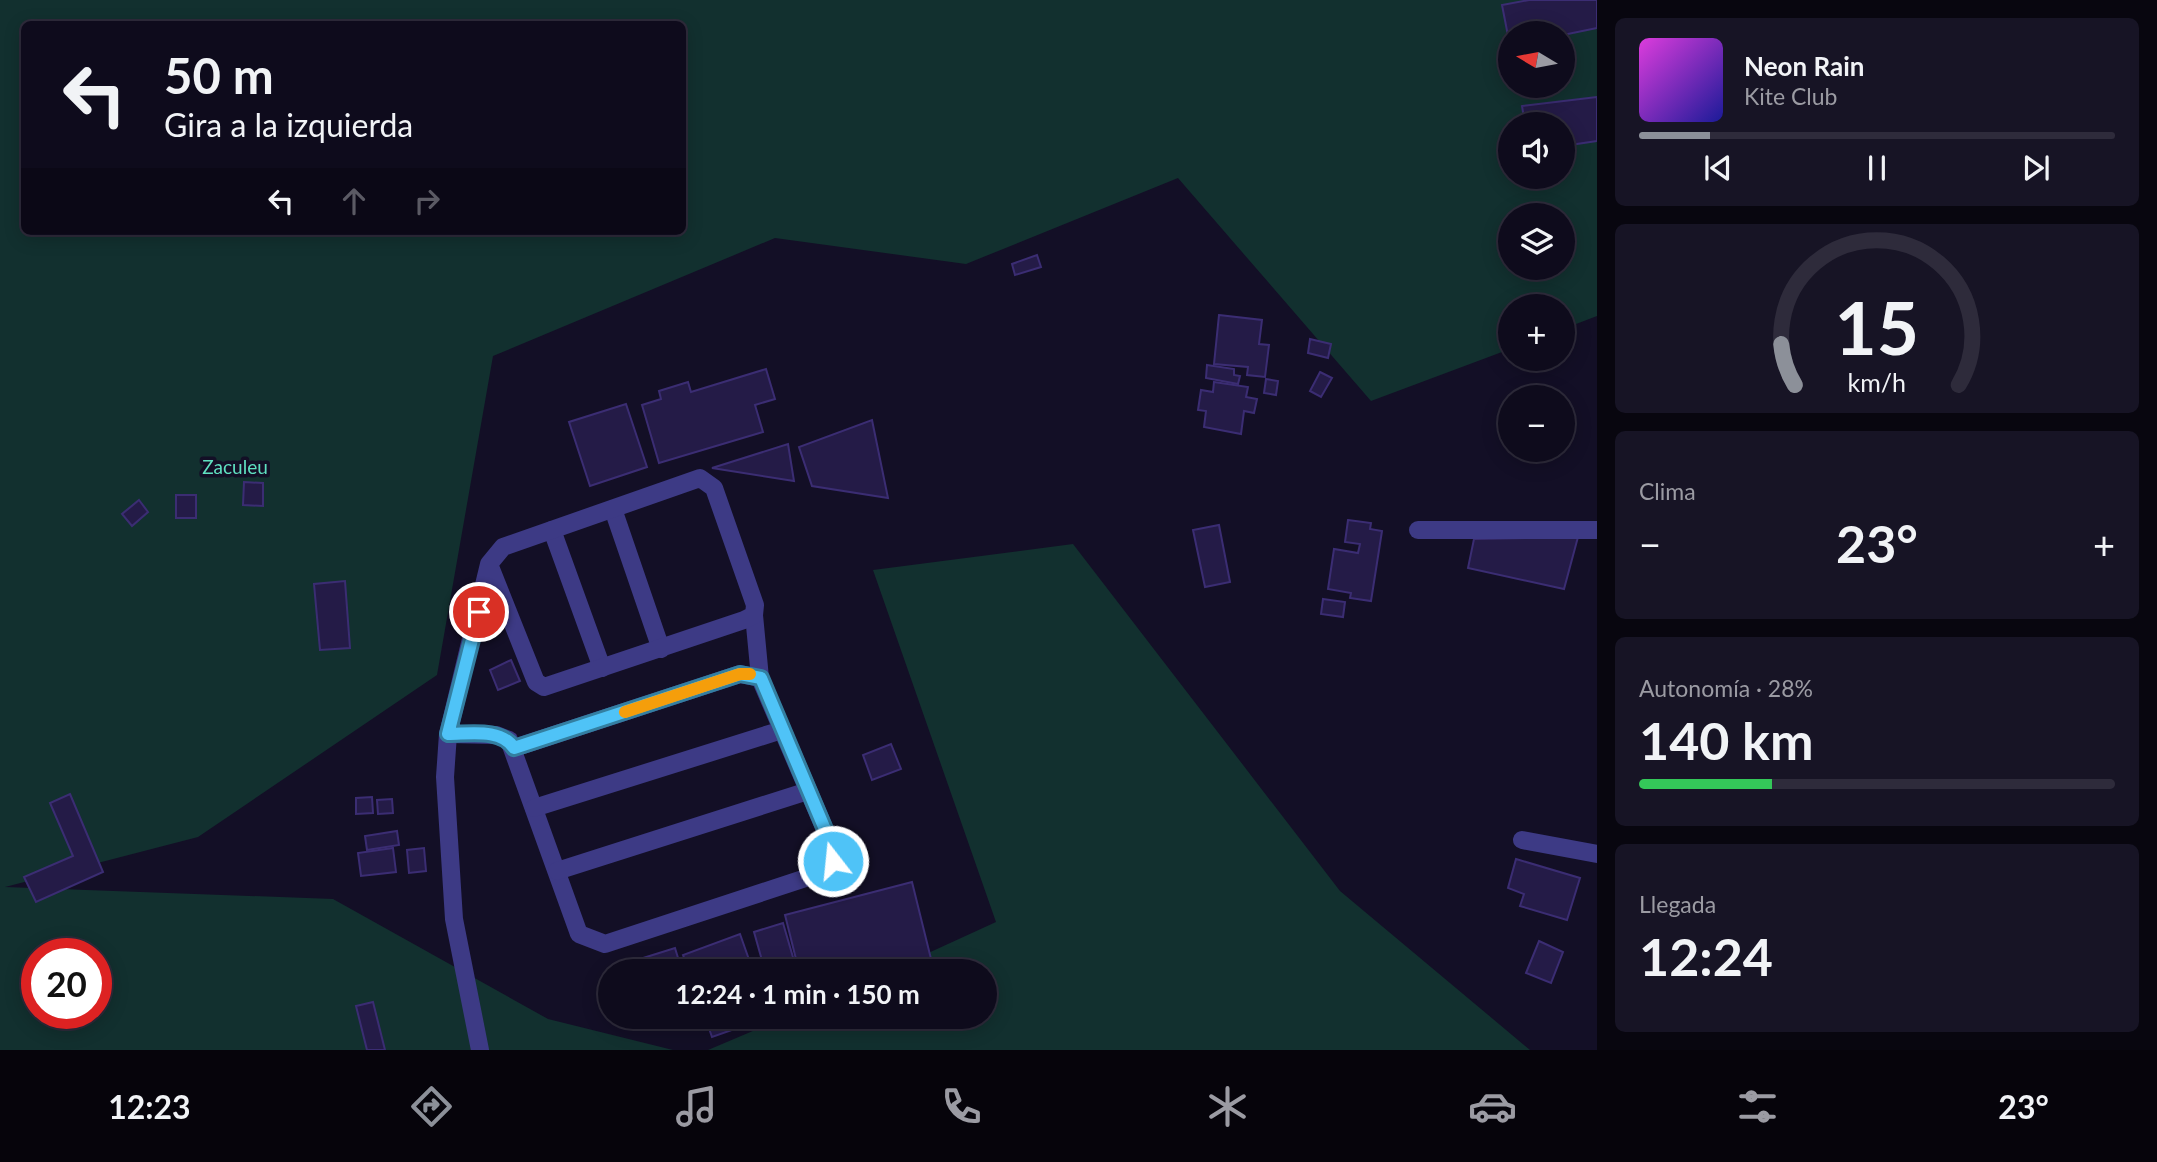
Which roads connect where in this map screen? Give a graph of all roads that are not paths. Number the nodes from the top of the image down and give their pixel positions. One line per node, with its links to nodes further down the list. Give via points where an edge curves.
1 (613, 509): 2 (street); 6 (street, via 701,478 708,481 755,606); 7 (street)
2 (551, 530): 5 (street, via 503,547); 8 (street)
3 (1418, 530): 4 (street)
4 (1597, 530)
5 (489, 564): 8 (street, via 536,682 544,687); 11 (street)
6 (754, 615): 7 (street); 9 (street)
7 (662, 649): 8 (street)
8 (601, 668)
9 (761, 678): 10 (street); 12 (street, via 740,674)
10 (782, 730): 13 (street); 14 (street)
11 (448, 734): 12 (street, via 496,735 509,740); 18 (street, via 454,919)
12 (514, 748): 14 (street)
13 (808, 791): 17 (street); 17 (street, via 835,853 827,871 605,944 579,934)
14 (534, 808): 17 (street)
15 (1522, 840): 16 (street)
16 (1597, 854)
17 (557, 871)
18 (480, 1050)

